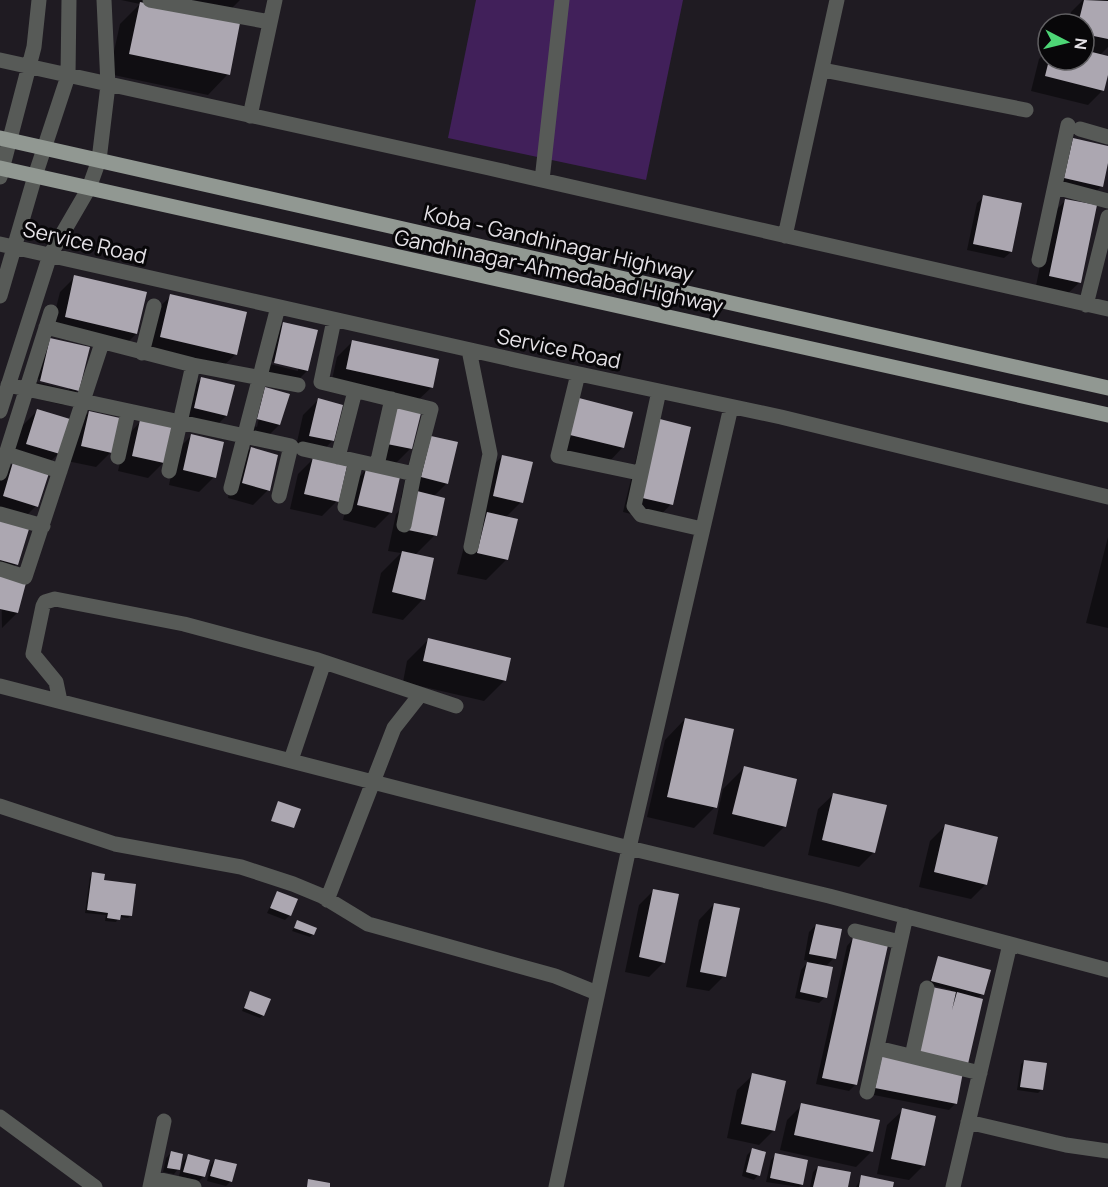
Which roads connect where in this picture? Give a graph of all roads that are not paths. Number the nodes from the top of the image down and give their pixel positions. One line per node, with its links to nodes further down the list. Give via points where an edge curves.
1 (39, 0): 10 (street)
2 (69, 0): 12 (street)
3 (104, 0): 13 (street)
4 (150, 0): 8 (street)
5 (275, 0): 8 (street)
6 (561, 0): 22 (street)
7 (837, 0): 11 (street)
8 (270, 22): 15 (street)
9 (0, 60): 10 (street)
10 (29, 67): 12 (street); 17 (street)
11 (823, 70): 14 (street); 27 (street)
12 (68, 76): 13 (street); 18 (street)
13 (108, 85): 15 (street); 19 (street)
14 (1026, 110)
15 (250, 116): 22 (street)
16 (1108, 137): 23 (street, via 1074,127)
17 (4, 139): 18 (main road, Koba - Gandhinagar Highway); 20 (street)
18 (44, 148): 19 (main road, Koba - Gandhinagar Highway); 21 (street)
19 (99, 160): 24 (street); 45 (main road, Koba - Gandhinagar Highway)
20 (1, 171): 21 (main road, Gandhinagar-Ahmedabad Highway)
21 (35, 176): 24 (main road, Gandhinagar-Ahmedabad Highway); 29 (street)
22 (542, 180): 27 (street)
23 (1055, 187): 25 (street); 31 (street)
24 (89, 188): 30 (street); 54 (main road, Gandhinagar-Ahmedabad Highway)
25 (1108, 201)
26 (1108, 217): 33 (street)
27 (785, 236): 33 (street)
28 (0, 244): 29 (street, Service Road)
29 (16, 248): 30 (street, Service Road); 32 (street)
30 (50, 255): 35 (street, Service Road); 49 (street)
31 (1040, 261)
32 (0, 296)
33 (1086, 304): 36 (street)
34 (154, 306): 40 (street)
35 (278, 307): 37 (street, Service Road); 43 (street)
36 (1108, 309)
37 (334, 320): 39 (street, Service Road); 46 (street, via 321,382)
38 (102, 343): 40 (street); 48 (street, via 49,319); 51 (street)
39 (469, 350): 42 (street, Service Road); 76 (street, via 490,454)
40 (142, 353): 41 (street)
41 (193, 365): 43 (street); 55 (street)
42 (578, 374): 47 (street, Service Road); 66 (street, via 558,456)
43 (259, 377): 44 (street); 56 (street)
44 (298, 385)
45 (1108, 388)
46 (355, 391): 50 (street); 59 (street)
47 (659, 391): 52 (street, Service Road); 66 (street)
48 (26, 396): 49 (street); 51 (street); 58 (street)
49 (4, 398)
50 (392, 399): 62 (street); 67 (street, via 431,409)
51 (84, 403): 53 (street); 63 (street)
52 (730, 407): 70 (street, Service Road); 75 (street)
53 (128, 412): 55 (street); 60 (street)
54 (1108, 415)
55 (180, 423): 56 (street); 64 (street)
56 (243, 435): 68 (street); 69 (street, via 291,446)
57 (303, 448): 59 (street)
58 (7, 454): 63 (street); 65 (street)
59 (338, 456): 61 (street)
60 (118, 457)
61 (356, 461): 62 (street); 71 (street)
62 (377, 465): 67 (street)
63 (60, 471): 74 (street)
64 (169, 471)
65 (0, 473)
66 (639, 473): 75 (street, via 633,500 641,515)
67 (414, 474): 73 (street)
68 (231, 488)
69 (279, 496)
70 (1108, 497)
71 (345, 507)
72 (0, 514): 74 (street)
73 (404, 525)
74 (43, 526): 77 (street, via 25,577)
75 (702, 529): 86 (street)
76 (471, 547)
77 (0, 569)
78 (324, 662): 80 (street); 81 (street, via 184,624 55,599 43,606 33,649 35,659 56,682); 83 (street)
79 (0, 686): 81 (street)
80 (420, 695): 82 (street); 84 (street, via 394,728)
81 (60, 701): 83 (street)
82 (456, 706)
83 (291, 760): 84 (street)
84 (374, 781): 86 (street); 87 (street)
85 (0, 806): 87 (street, via 115,844 241,867)
86 (629, 848): 88 (street); 94 (street)
87 (327, 900): 94 (street, via 369,924 545,973)
88 (906, 916): 90 (street); 91 (street)
89 (855, 931): 90 (street)
90 (900, 942): 95 (street)
91 (1010, 944): 92 (street); 97 (street)
92 (1108, 970)
93 (927, 988): 96 (street)
94 (597, 993): 106 (street)
95 (877, 1048): 96 (street); 98 (street)
96 (912, 1056): 97 (street)
97 (980, 1072): 101 (street)
98 (867, 1092)
99 (0, 1118): 104 (street)
100 (164, 1121): 103 (street)
101 (968, 1122): 102 (street, via 1066,1145); 107 (street)
102 (1108, 1150)
103 (151, 1182): 105 (street)
104 (95, 1187)
105 (194, 1187)
106 (555, 1187)
107 (953, 1187)

